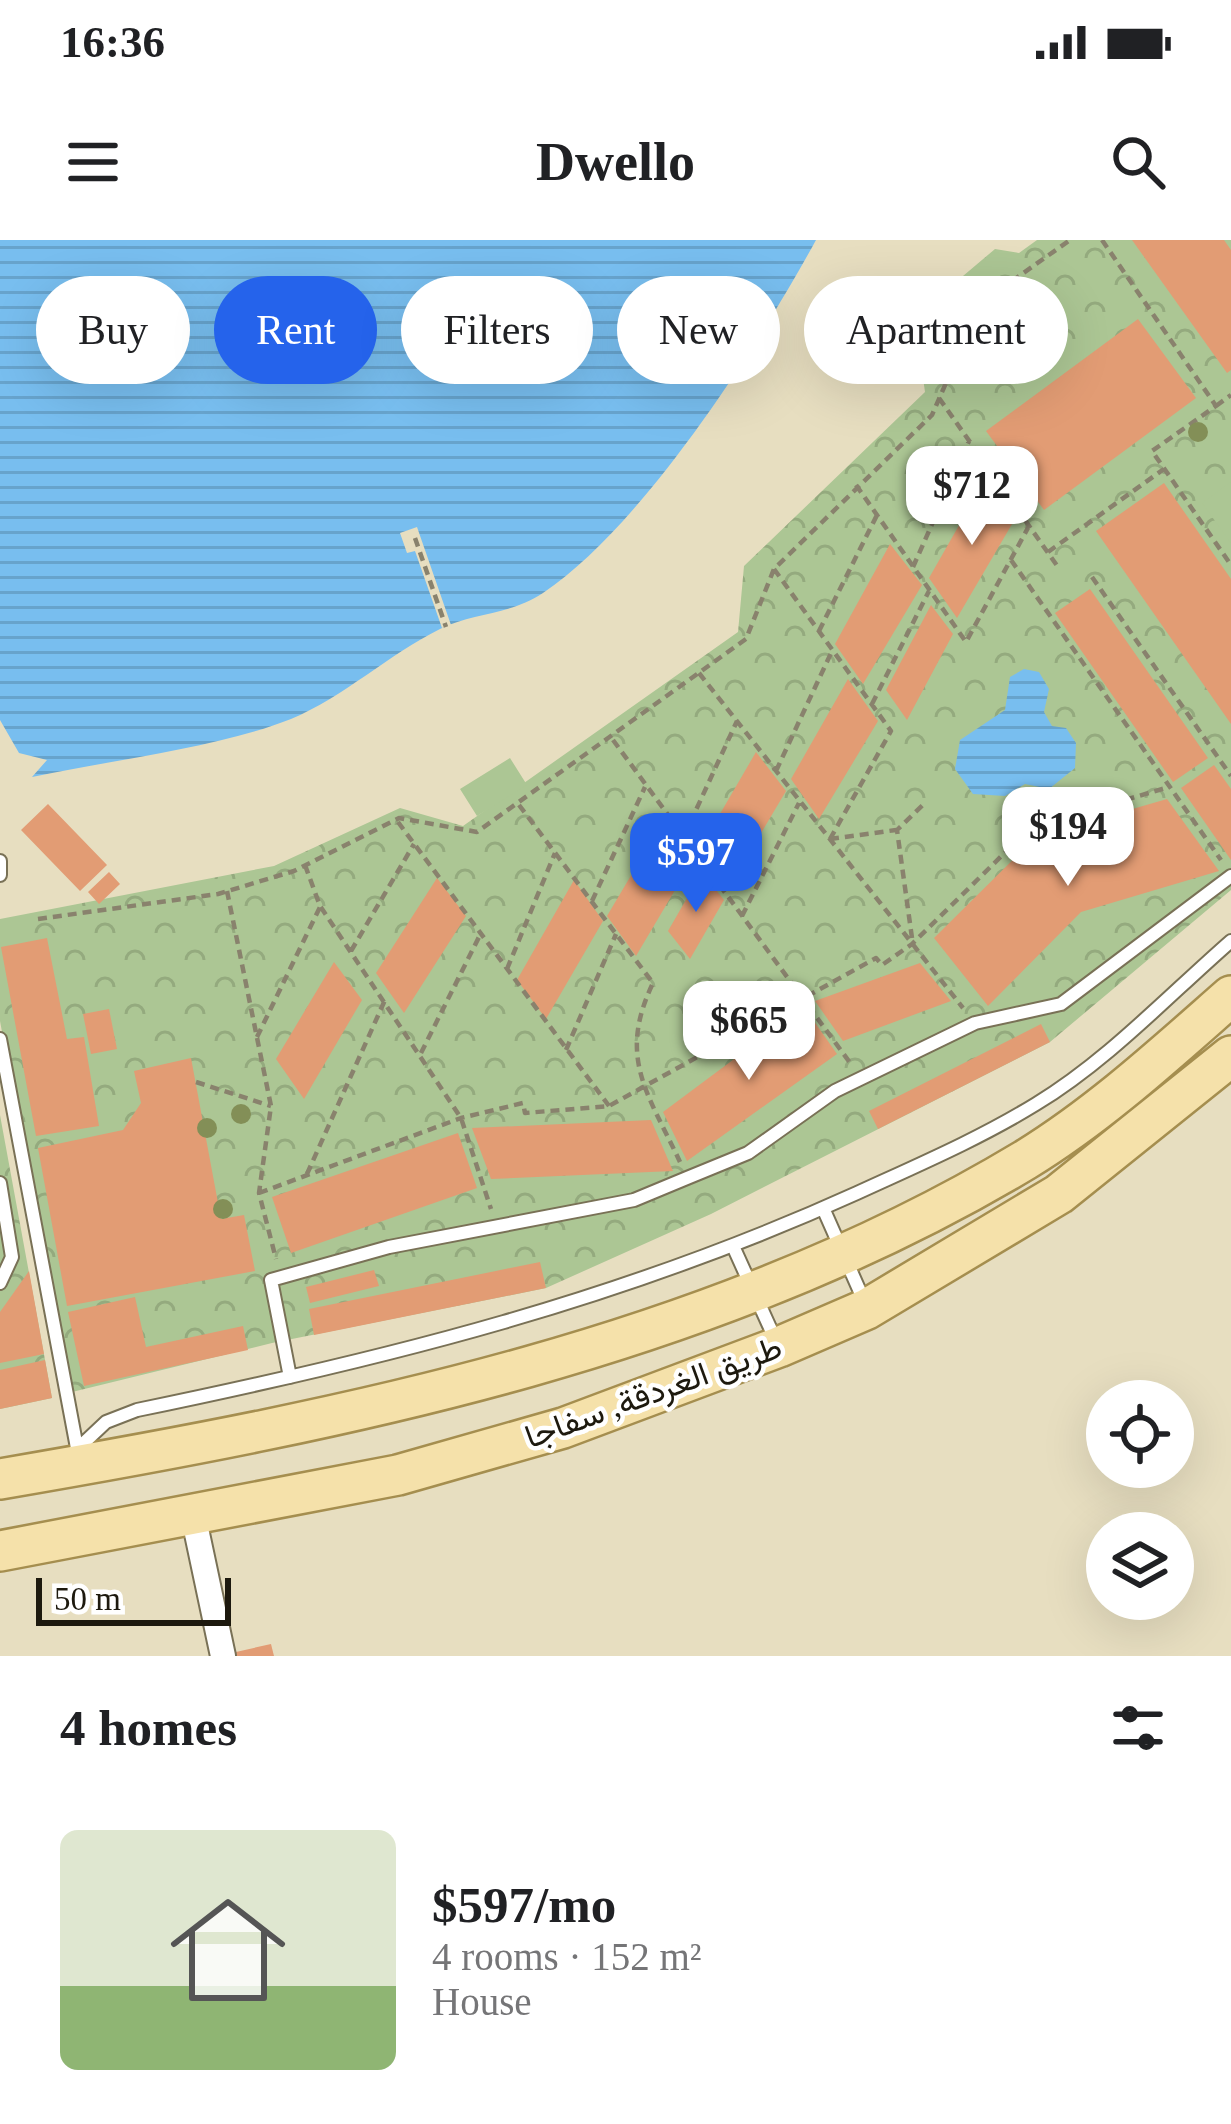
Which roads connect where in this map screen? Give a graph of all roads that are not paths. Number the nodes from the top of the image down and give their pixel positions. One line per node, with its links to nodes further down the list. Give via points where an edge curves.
1 (0, 861): 2 (lane)
2 (0, 875)
3 (1231, 875): 16 (lane, via 1061,1004 975,1023 862,1078 748,1153 634,1200 271,1280)
4 (1231, 941): 9 (lane, via 1038,1103)
5 (1231, 996): 11 (main road, طريق الغردقة, سفاجا, via 1115,1097 1029,1157)
6 (0, 1039): 17 (lane)
7 (1231, 1056): 14 (main road, طريق الغردقة, سفاجا, via 1059,1194)
8 (0, 1183): 12 (lane, via 12,1257)
9 (823, 1208): 10 (lane); 11 (lane)
10 (733, 1246): 13 (lane); 16 (lane, via 481,1333)
11 (844, 1255): 13 (main road, طريق الغردقة, سفاجا); 14 (lane)
12 (0, 1283)
13 (755, 1292): 15 (lane); 17 (main road, طريق الغردقة, سفاجا, via 378,1407)
14 (867, 1310): 15 (main road, طريق الغردقة, سفاجا)
15 (779, 1347): 19 (main road, طريق الغردقة, سفاجا, via 563,1428 398,1475)
16 (290, 1377): 17 (lane, via 137,1410 106,1422)
17 (68, 1458): 18 (main road, طريق الغردقة, سفاجا)
18 (0, 1479)
19 (192, 1510): 20 (main road, طريق الغردقة, سفاجا); 21 (street)
20 (0, 1551)
21 (224, 1656)

